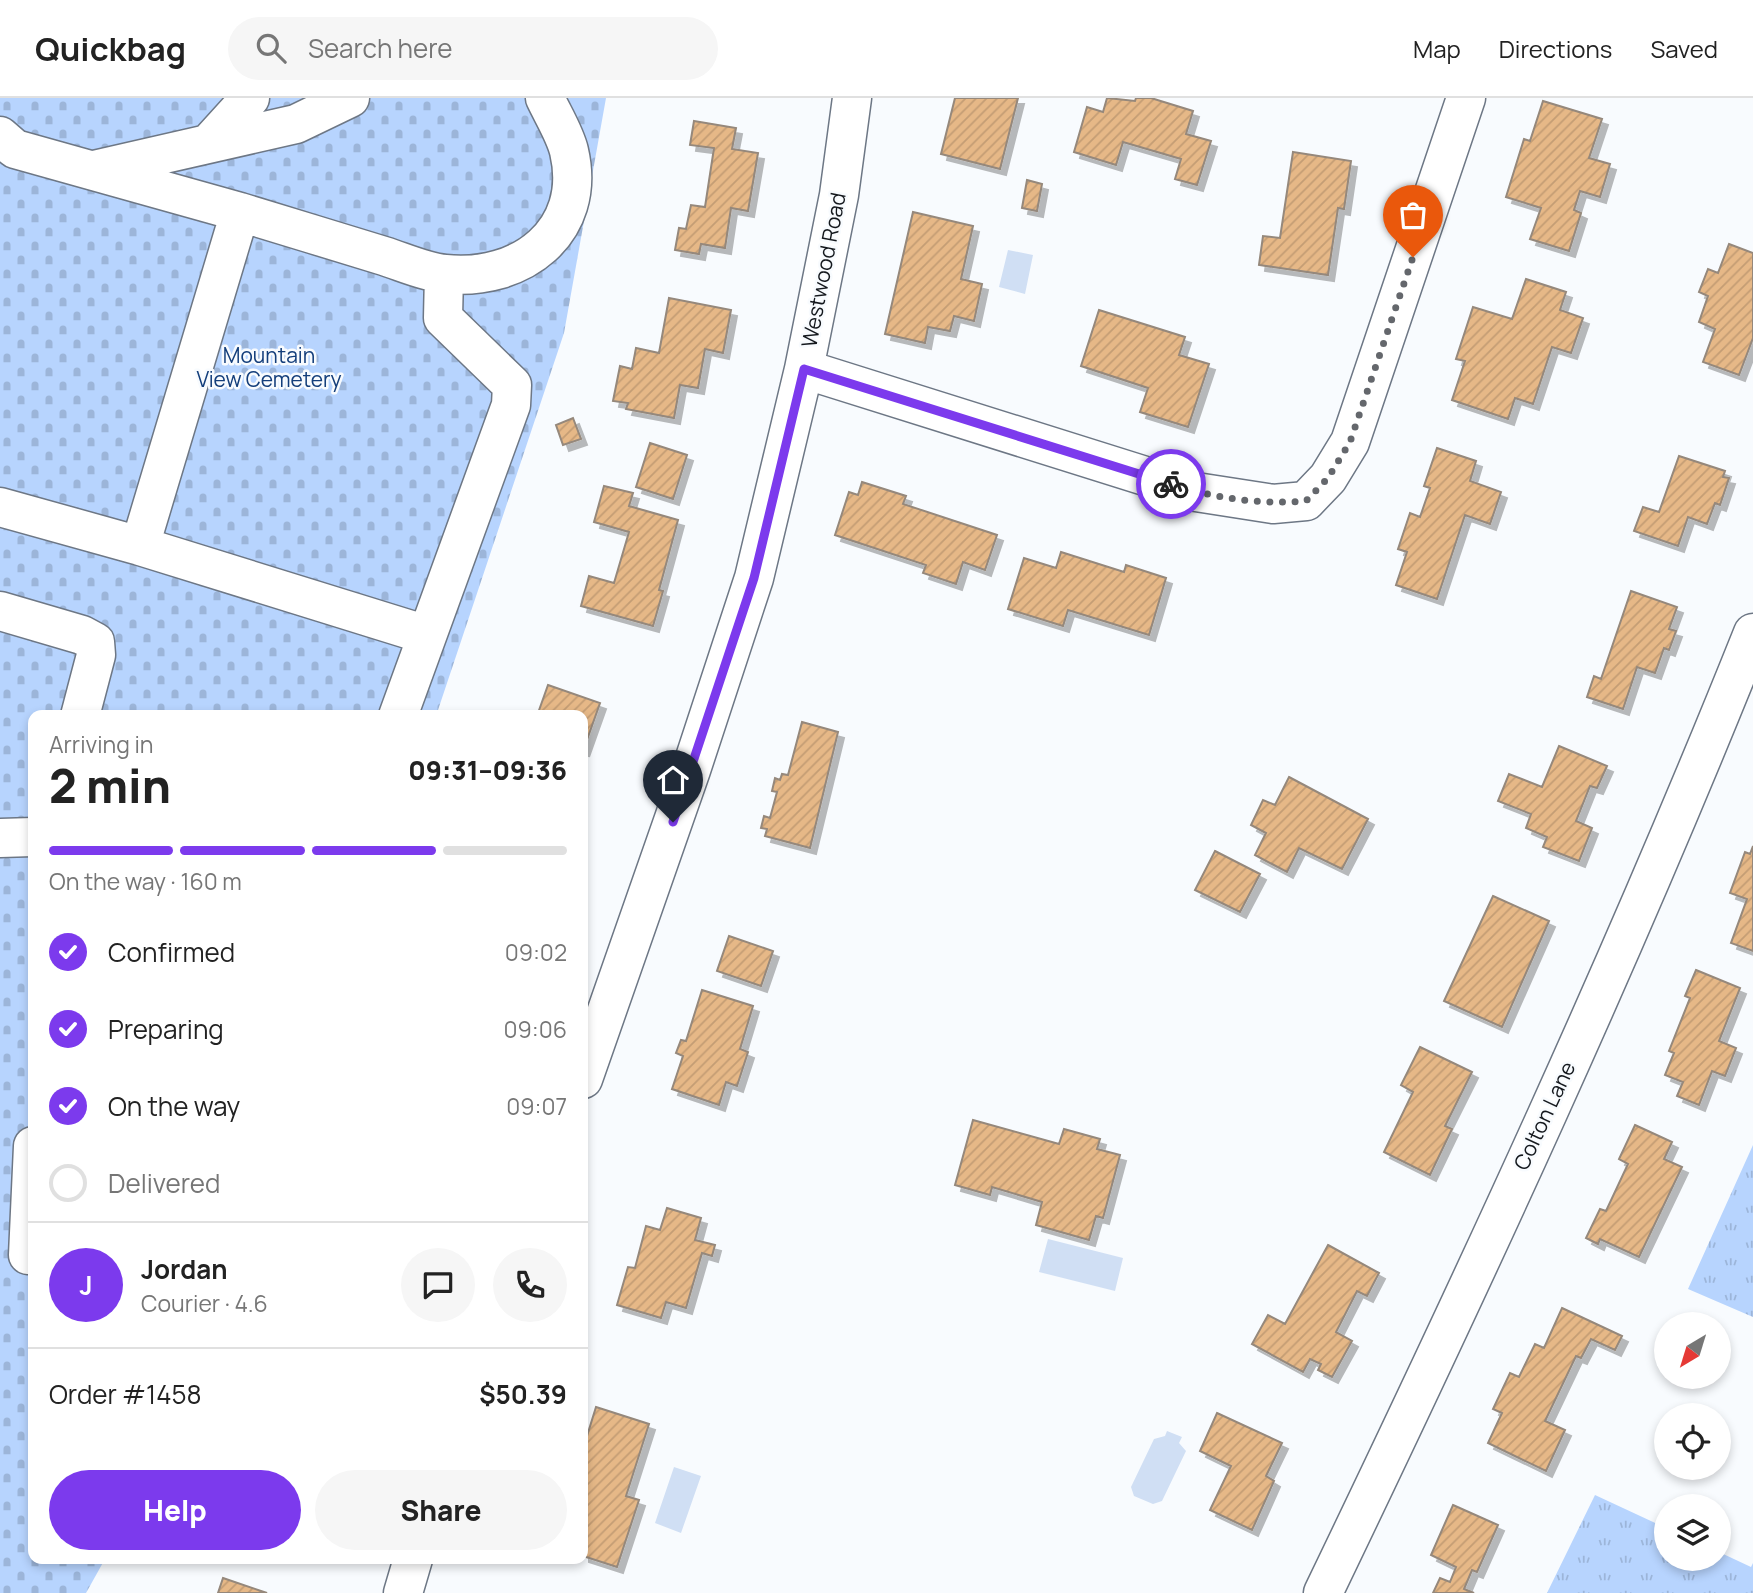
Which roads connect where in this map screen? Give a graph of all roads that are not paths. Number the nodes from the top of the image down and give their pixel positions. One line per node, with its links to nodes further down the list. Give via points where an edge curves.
1 (250, 98): 6 (street)
2 (350, 98): 6 (street, via 296,124)
3 (545, 98): 10 (street, via 569,150 572,183 567,212 552,239 520,264 489,274)
4 (852, 98): 11 (street, Westwood Road, via 839,195)
5 (1457, 101): 11 (street, via 1350,442 1328,478 1306,501 1273,504 1196,492)
6 (210, 142): 8 (street)
7 (5, 147): 8 (street)
8 (94, 170): 9 (street)
9 (240, 212): 10 (street); 13 (street)
10 (444, 274): 16 (street, via 443,318 512,385 511,405)
11 (804, 369): 21 (street, Westwood Road, via 754,578)
12 (0, 507): 13 (street)
13 (140, 546): 16 (street)
14 (0, 611): 17 (street, via 95,642)
15 (1753, 633): 26 (street, Colton Lane, via 1703,759 1556,1094)
16 (427, 635): 18 (street)
17 (82, 710)
18 (400, 710)
19 (28, 837): 20 (street)
20 (0, 838)
21 (588, 1065)
22 (28, 1188): 23 (street)
23 (20, 1254)
24 (412, 1564): 25 (street)
25 (403, 1593)
26 (1323, 1593)

